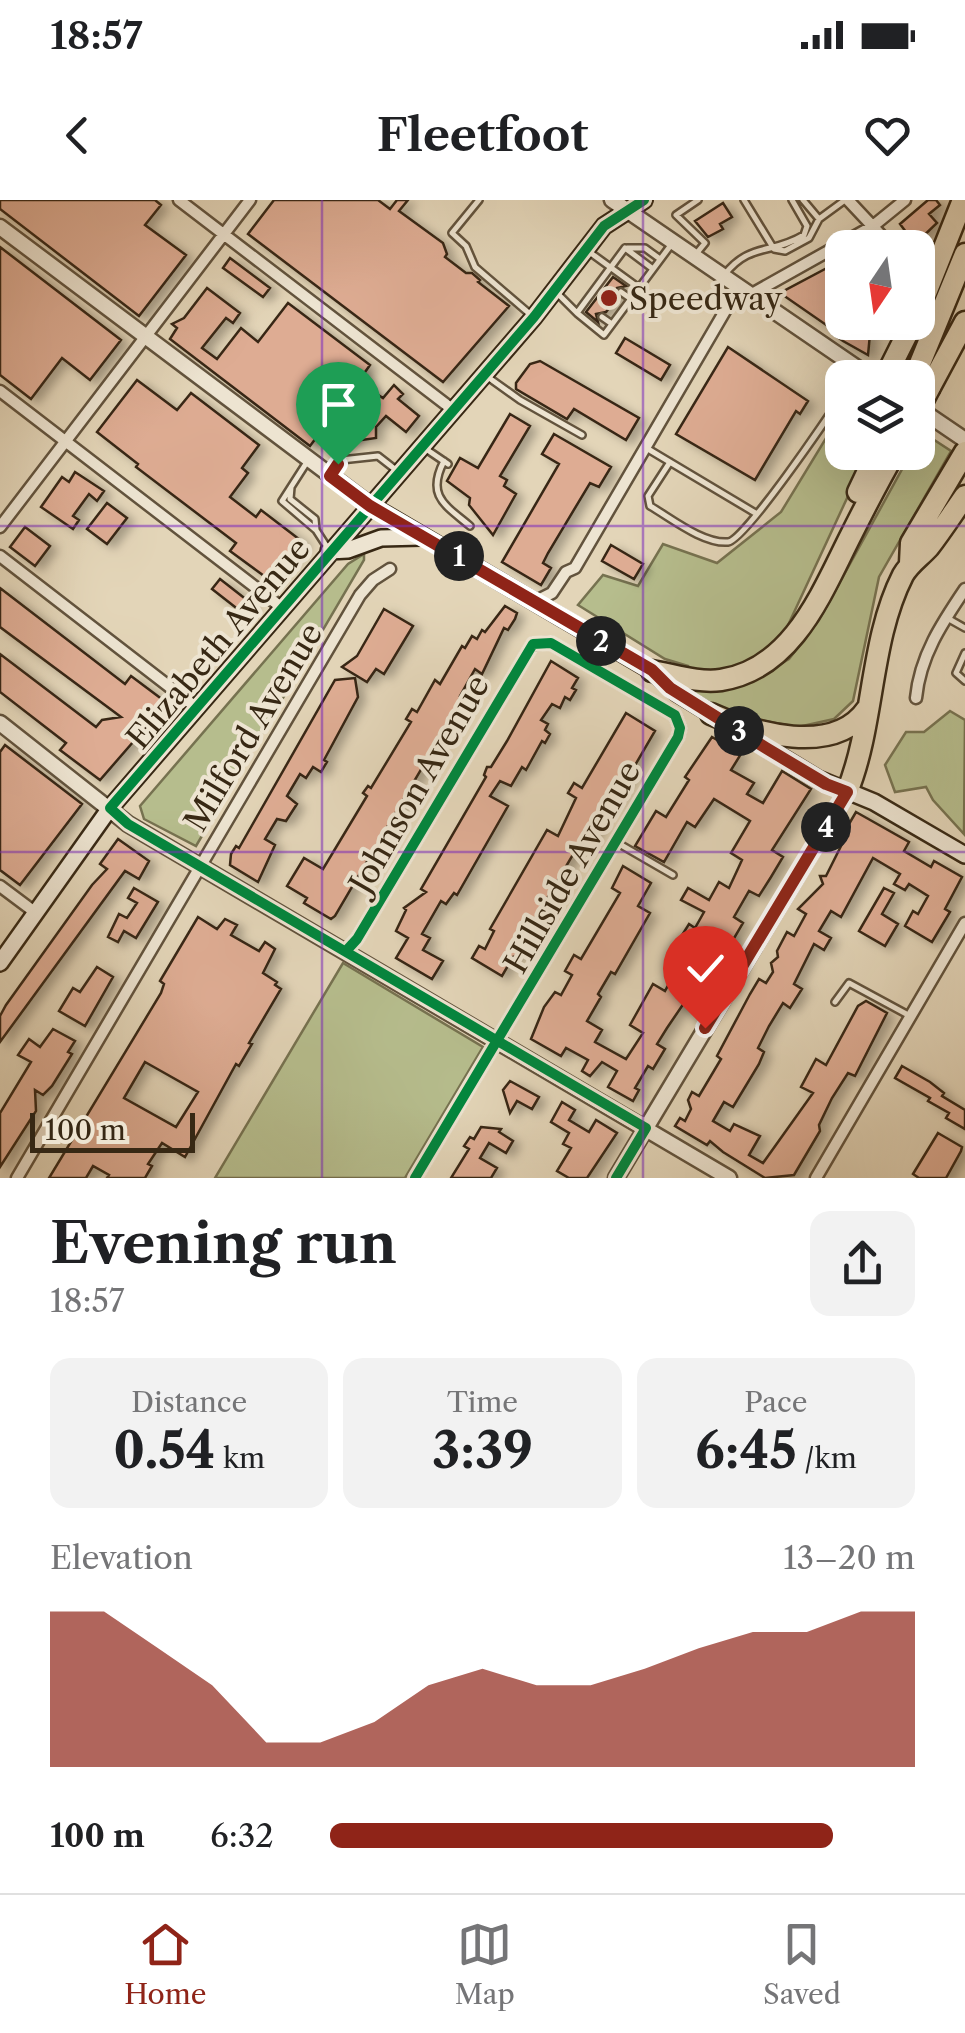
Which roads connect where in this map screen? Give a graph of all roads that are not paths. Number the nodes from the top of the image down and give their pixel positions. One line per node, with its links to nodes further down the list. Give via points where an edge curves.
1 (180, 200): 18 (street)
2 (250, 200): 18 (street)
3 (479, 200): 36 (lane, via 452,233 475,267)
4 (612, 200): 13 (street)
5 (644, 200): 13 (main road, Elizabeth Avenue)
6 (698, 200): 24 (lane, via 676,215 705,243)
7 (744, 200): 22 (lane)
8 (792, 200): 22 (lane, via 806,230)
9 (803, 200): 14 (lane)
10 (846, 200): 14 (lane); 15 (street)
11 (906, 200): 15 (street)
12 (963, 200): 28 (highway)
13 (628, 206): 19 (street); 21 (main road, Elizabeth Avenue)
14 (819, 219): 22 (lane, via 809,238 785,251)
15 (873, 226): 17 (street); 32 (street)
16 (0, 227): 40 (street)
17 (877, 230)
18 (224, 234): 40 (street); 46 (street)
19 (672, 242): 24 (street); 25 (lane)
20 (625, 248): 25 (lane, via 645,248); 26 (lane); 27 (lane)
21 (586, 249): 26 (lane); 31 (main road, Elizabeth Avenue)
22 (774, 249): 29 (lane, via 738,258)
23 (965, 254): 42 (highway)
24 (694, 257): 29 (street)
25 (660, 259): 27 (lane)
26 (610, 268): 30 (lane); 35 (lane)
27 (653, 269): 30 (lane)
28 (935, 270)
29 (723, 276): 32 (street)
30 (639, 288): 34 (lane)
31 (554, 290): 35 (lane); 36 (main road, Elizabeth Avenue)
32 (744, 291): 41 (street); 53 (street)
33 (621, 292): 34 (lane)
34 (631, 299): 39 (lane)
35 (578, 314): 39 (lane, via 604,335)
36 (534, 317): 44 (main road, Elizabeth Avenue)
37 (602, 317): 39 (lane)
38 (965, 322): 43 (highway)
39 (612, 324)
40 (144, 339): 51 (street); 55 (street)
41 (841, 360)
42 (926, 360)
43 (935, 360)
44 (483, 374): 46 (main road, Elizabeth Avenue); 49 (lane)
45 (0, 392): 51 (street)
46 (452, 409): 52 (main road, Elizabeth Avenue)
47 (825, 419): 63 (lane)
48 (935, 420): 50 (street)
49 (582, 435)
50 (965, 440)
51 (66, 443): 65 (street); 72 (street)
52 (420, 446): 59 (main road, Elizabeth Avenue); 64 (lane, via 446,462 436,480 441,502)
53 (645, 448): 56 (lane); 71 (street, via 575,568)
54 (965, 452): 61 (highway)
55 (308, 460): 60 (street); 67 (lane, via 282,501)
56 (670, 462): 63 (lane); 63 (lane, via 648,496 650,506 728,542)
57 (869, 470): 74 (highway)
58 (885, 470): 74 (highway)
59 (398, 472): 60 (lane, via 378,456 341,460); 62 (main road, Elizabeth Avenue)
60 (330, 476): 62 (street)
61 (956, 496): 81 (highway, via 926,550 910,563 886,623)
62 (370, 506): 66 (main road); 67 (main road, Elizabeth Avenue)
63 (756, 514)
64 (470, 526)
65 (0, 527)
66 (425, 537): 67 (main road); 71 (main road)
67 (329, 550): 72 (main road, Elizabeth Avenue)
68 (0, 556): 82 (street)
69 (390, 569): 91 (street, Milford Avenue, via 360,595)
70 (965, 590): 73 (street)
71 (534, 602): 78 (main road)
72 (281, 607): 82 (main road, Elizabeth Avenue)
73 (946, 617): 75 (lane); 80 (street, via 922,663)
74 (805, 618): 78 (highway, via 781,651 746,673 706,681)
75 (965, 628)
76 (536, 642): 87 (street, Hillside Avenue, via 551,643 672,712 680,723 678,738); 96 (street, Johnson Avenue)
77 (965, 653): 79 (lane, via 956,669)
78 (652, 670): 83 (main road)
79 (965, 680)
80 (916, 698)
81 (869, 704): 83 (highway, via 846,728 809,736 758,731); 85 (highway)
82 (197, 708): 86 (main road, Elizabeth Avenue)
83 (711, 714): 85 (main road)
84 (0, 723): 86 (street)
85 (847, 792): 88 (main road); 101 (street)
86 (110, 808): 91 (street); 94 (main road, Elizabeth Avenue)
87 (616, 842): 92 (lane); 100 (street, Hillside Avenue)
88 (944, 842): 89 (main road); 90 (main road)
89 (965, 845)
90 (965, 855)
91 (200, 867): 96 (street); 102 (street, Milford Avenue)
92 (673, 875)
93 (0, 886): 94 (street)
94 (36, 913): 97 (main road, Elizabeth Avenue)
95 (965, 923): 99 (street)
96 (346, 952): 100 (street)
97 (0, 963)
98 (835, 1002): 99 (lane, via 849,983)
99 (910, 1016): 106 (street)
100 (498, 1043): 101 (street); 103 (street, Hillside Avenue)
101 (646, 1128): 104 (street); 105 (street)
102 (16, 1178)
103 (415, 1178)
104 (616, 1178)
105 (729, 1178)
106 (816, 1178)

